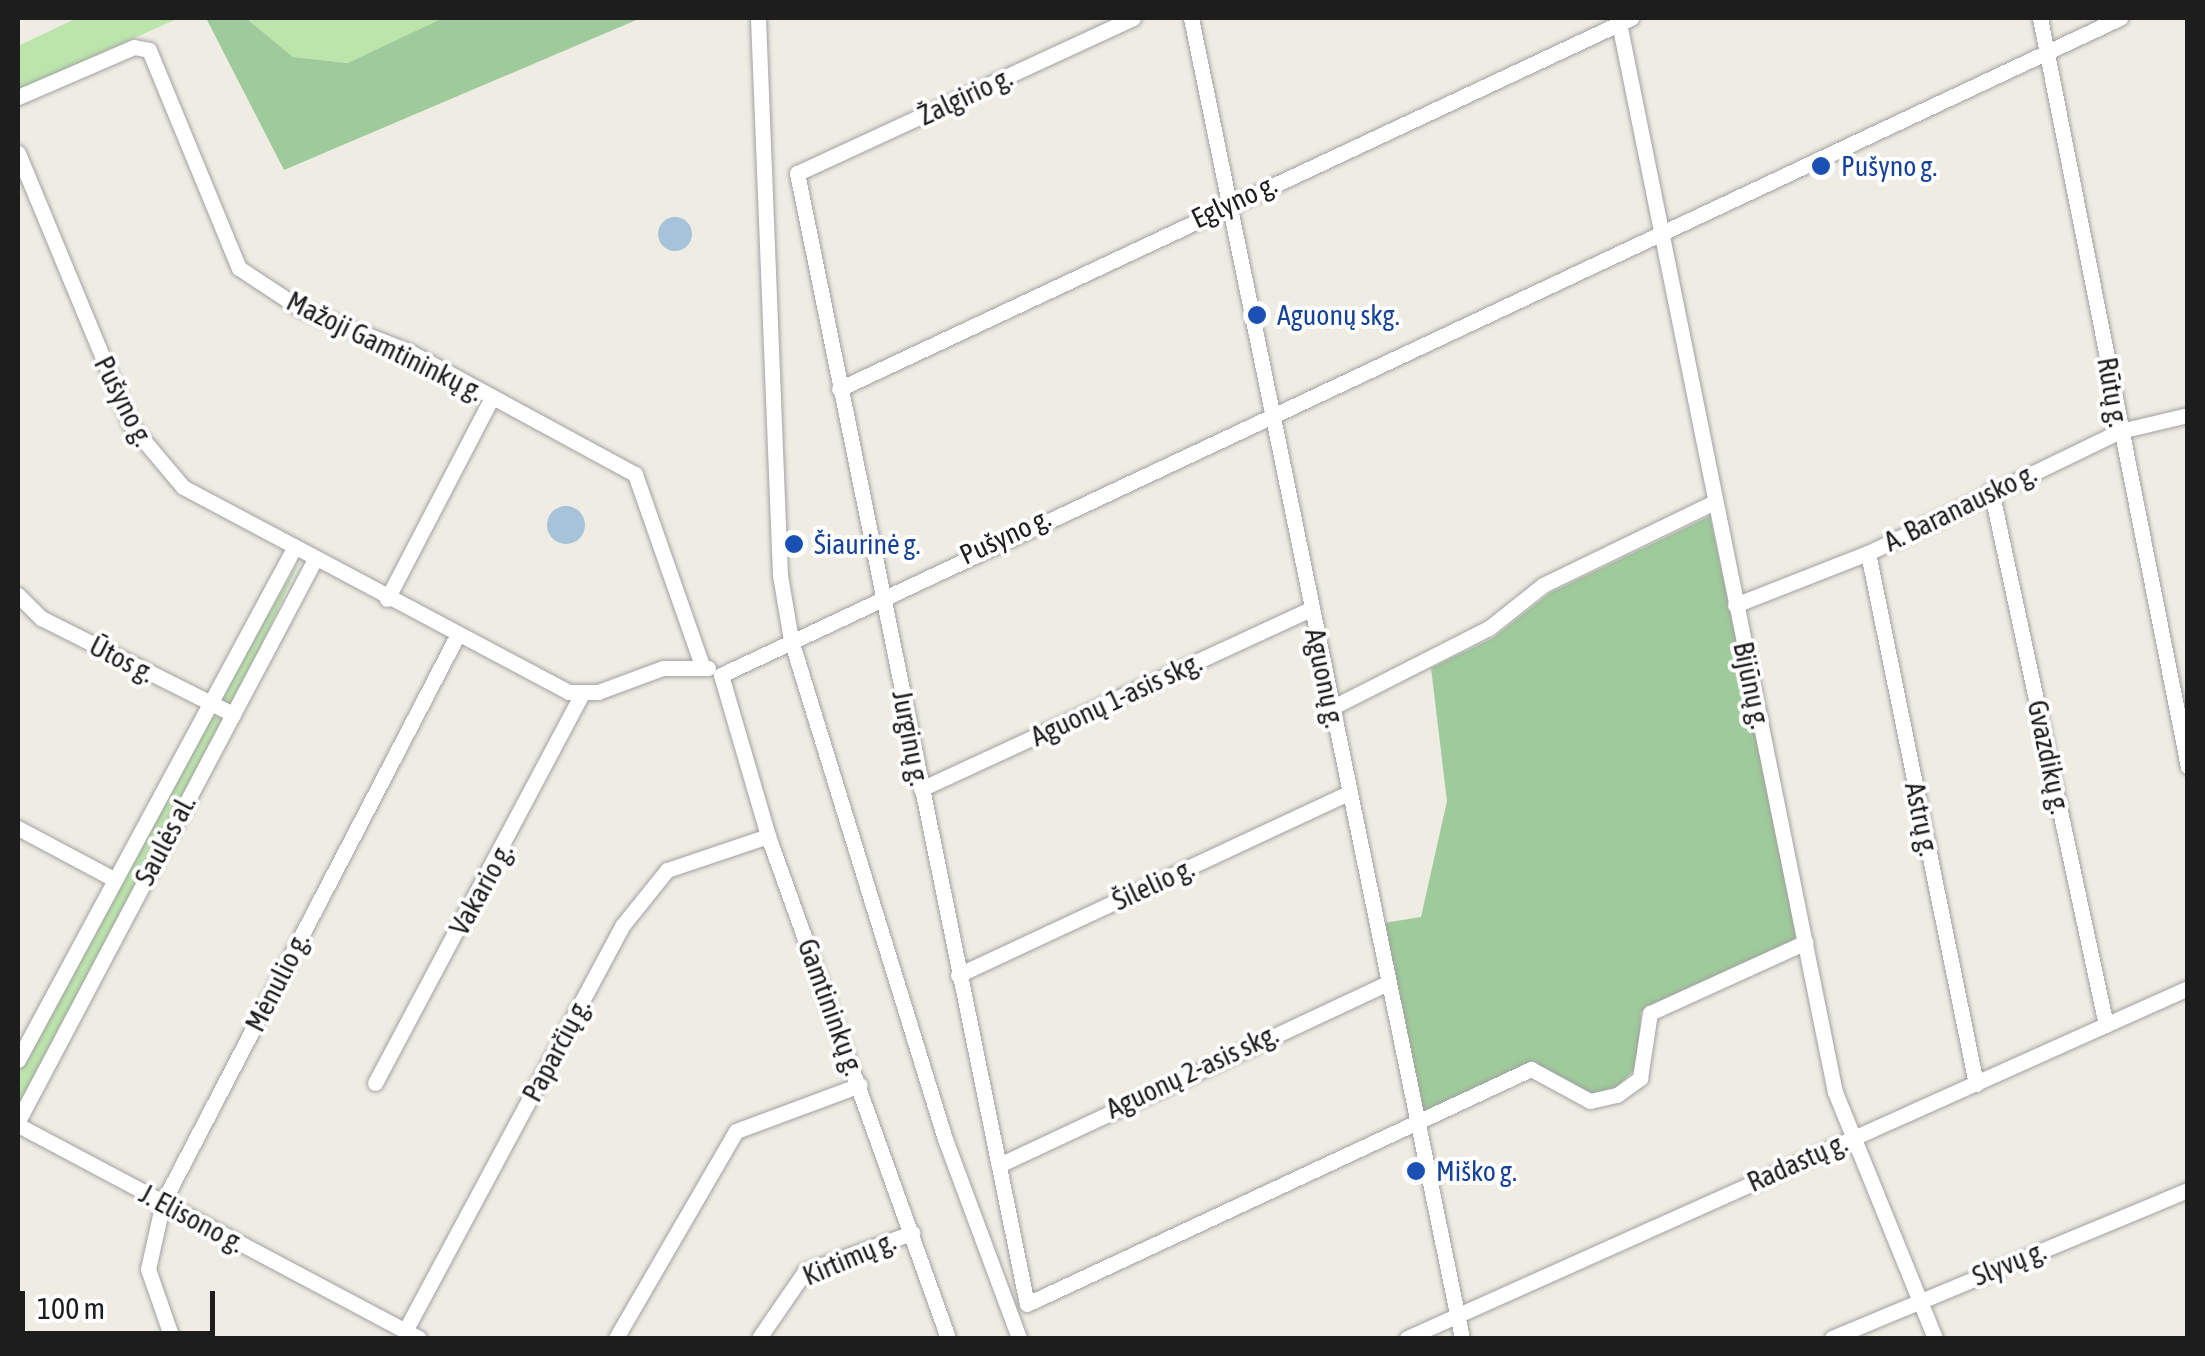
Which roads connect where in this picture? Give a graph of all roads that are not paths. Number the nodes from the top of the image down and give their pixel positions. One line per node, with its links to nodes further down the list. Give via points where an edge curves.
1 (758, 18): 29 (street, via 779,559)
2 (1133, 18): 10 (street, Žalgirio g.)
3 (1190, 18): 11 (street, Aguonų g.)
4 (2040, 18): 7 (street, Rūtų g.)
5 (2120, 18): 7 (street, Pušyno g.)
6 (1622, 19): 11 (street, Eglyno g.); 12 (street, Bijūnų g.)
7 (2048, 53): 12 (street, Pušyno g.); 17 (street, Rūtų g.)
8 (18, 97): 14 (street, Mažoji Gamtininkų g., via 134,47 149,50 239,268 300,309)
9 (18, 153): 20 (street, Pušyno g., via 143,444 199,499)
10 (797, 173): 13 (street, Jurginų g.)
11 (1226, 205): 13 (street, Eglyno g.); 15 (street, Aguonų g.)
12 (1659, 229): 15 (street, Pušyno g.); 19 (street, Bijūnų g.)
13 (840, 389): 24 (street, Jurginų g.)
14 (492, 397): 25 (street); 30 (street, Mažoji Gamtininkų g., via 635,474)
15 (1268, 412): 24 (street, Pušyno g.); 27 (street, Aguonų g.)
16 (2188, 415): 17 (street, A. Baranausko g.)
17 (2120, 431): 18 (street, A. Baranausko g.); 36 (street, Rūtų g.)
18 (1991, 490): 21 (street, A. Baranausko g.); 46 (street, Gvazdikų g.)
19 (1715, 502): 26 (street, Bijūnų g.); 34 (street, via 1543,585 1489,628)
20 (294, 548): 22 (street, Pušyno g.); 33 (street, Saulės al.)
21 (1868, 554): 26 (street, A. Baranausko g.); 49 (street, Astrų g.)
22 (315, 560): 25 (street, Pušyno g.); 35 (street, Saulės al.)
23 (18, 595): 33 (street, Ūtos g., via 41,618)
24 (884, 598): 29 (street, Pušyno g.); 37 (street, Jurginų g.)
25 (388, 599): 28 (street, Pušyno g.)
26 (1735, 605): 42 (street, Bijūnų g.)
27 (1310, 609): 34 (street, Aguonų g.); 37 (street, Aguonų 1-asis skg.)
28 (458, 636): 32 (street, Pušyno g.); 56 (street, Mėnulio g.)
29 (791, 640): 31 (street, Pušyno g.); 65 (street, via 946,1138)
30 (702, 665): 31 (street); 32 (street)
31 (721, 674): 40 (street, Gamtininkų g.)
32 (582, 694): 48 (street, Vakario g.)
33 (206, 701): 35 (street, Ūtos g.); 41 (street, Saulės al.)
34 (1331, 708): 38 (street, Aguonų g.)
35 (232, 714): 51 (street, Saulės al.)
36 (2188, 766)
37 (921, 788): 43 (street, Jurginų g.)
38 (1348, 793): 43 (street, Šilelio g.); 44 (street, Aguonų g.)
39 (18, 828): 41 (street)
40 (768, 836): 50 (street, Gamtininkų g.); 60 (street, Paparčių g., via 667,870 622,926)
41 (112, 878): 47 (street, Saulės al.)
42 (1806, 942): 52 (street, via 1650,1014 1640,1078 1617,1095 1590,1100 1531,1069); 53 (street, Bijūnų g.)
43 (958, 975): 54 (street, Jurginų g.)
44 (1388, 983): 52 (street, Aguonų g.); 54 (street, Aguonų 2-asis skg.)
45 (2188, 988): 46 (street, Radastų g.)
46 (2106, 1025): 49 (street, Radastų g.)
47 (18, 1060)
48 (376, 1083)
49 (1976, 1084): 53 (street, Radastų g.)
50 (860, 1085): 57 (street, Gamtininkų g.); 62 (street, via 736,1131)
51 (18, 1123): 56 (street, J. Elisono g.)
52 (1416, 1124): 54 (street, Jurginų g., via 1027,1304); 59 (street, Aguonų g.)
53 (1848, 1139): 58 (street, Bijūnų g.); 59 (street, Radastų g.)
54 (999, 1165)
55 (2188, 1190): 58 (street, Slyvų g.)
56 (163, 1202): 60 (street, J. Elisono g.); 61 (street, Mėnulio g., via 148,1268)
57 (912, 1232): 63 (street, Kirtimų g., via 805,1271); 64 (street, Gamtininkų g.)
58 (1918, 1300): 68 (street, Slyvų g.); 69 (street, Bijūnų g.)
59 (1456, 1316): 66 (street, Radastų g.); 67 (street, Aguonų g.)
60 (412, 1335)
61 (172, 1338)
62 (616, 1338)
63 (758, 1338)
64 (948, 1338)
65 (1019, 1338)
66 (1408, 1338)
67 (1462, 1338)
68 (1832, 1338)
69 (1935, 1338)

